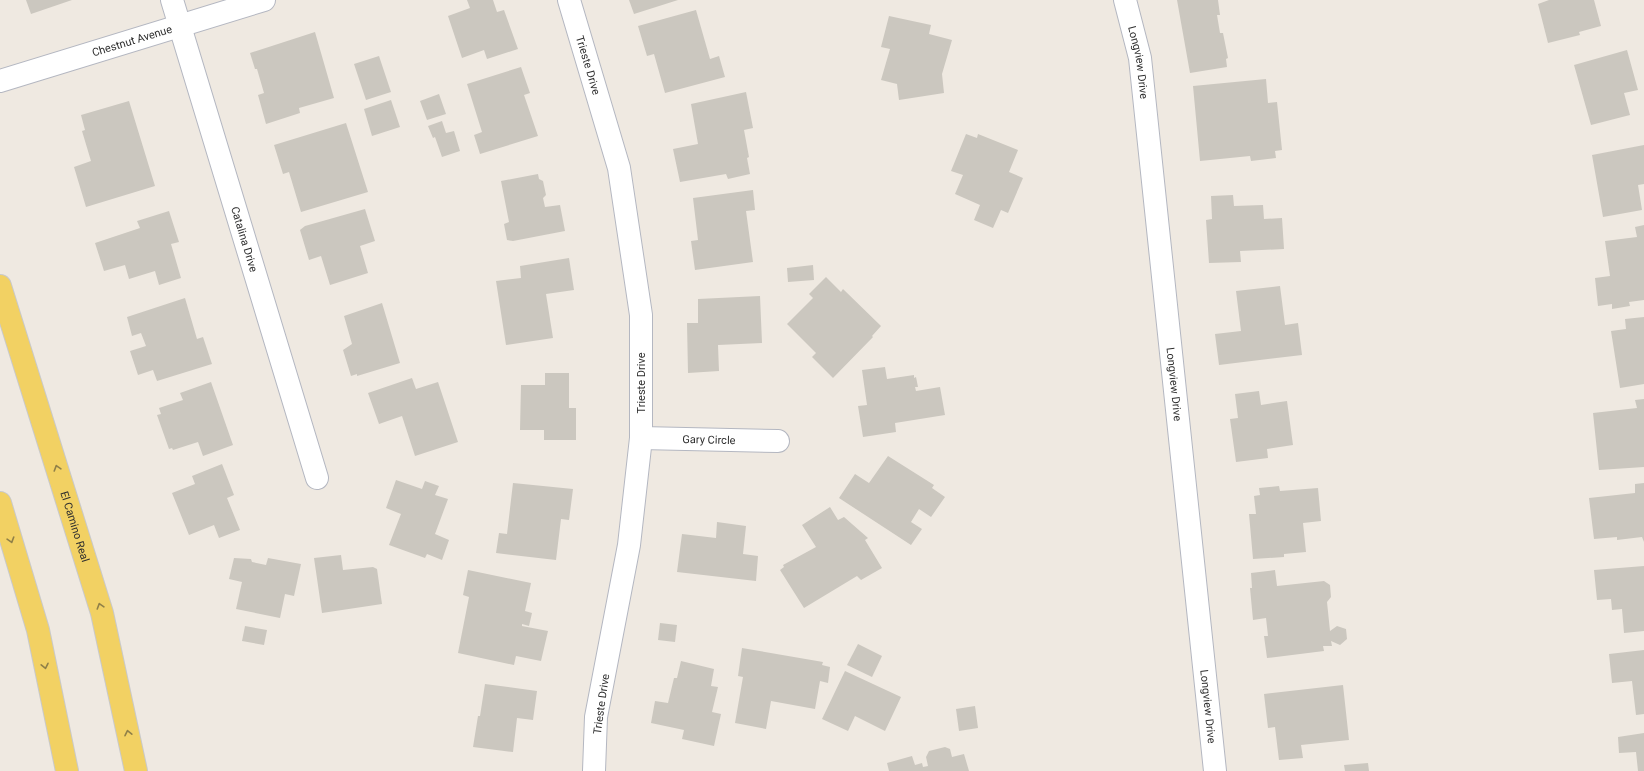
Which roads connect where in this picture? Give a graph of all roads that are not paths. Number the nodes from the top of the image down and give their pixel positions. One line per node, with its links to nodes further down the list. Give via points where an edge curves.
1 (172, 0): 5 (street, Catalina Drive)
2 (264, 0): 5 (street, Chestnut Avenue)
3 (568, 0): 8 (street, Trieste Drive, via 619,168 641,315)
4 (1125, 0): 15 (street, Longview Drive, via 1140,58)
5 (180, 26): 6 (street, Chestnut Avenue); 10 (street, Catalina Drive)
6 (0, 82)
7 (0, 286): 13 (main road, El Camino Real, one-way to 7, via 102,613)
8 (641, 438): 9 (street, Gary Circle); 14 (street, Trieste Drive, via 629,546 596,717)
9 (778, 441)
10 (317, 478)
11 (0, 503): 12 (main road, one-way to 12, via 38,630)
12 (68, 771)
13 (136, 771)
14 (594, 771)
15 (1215, 771)

